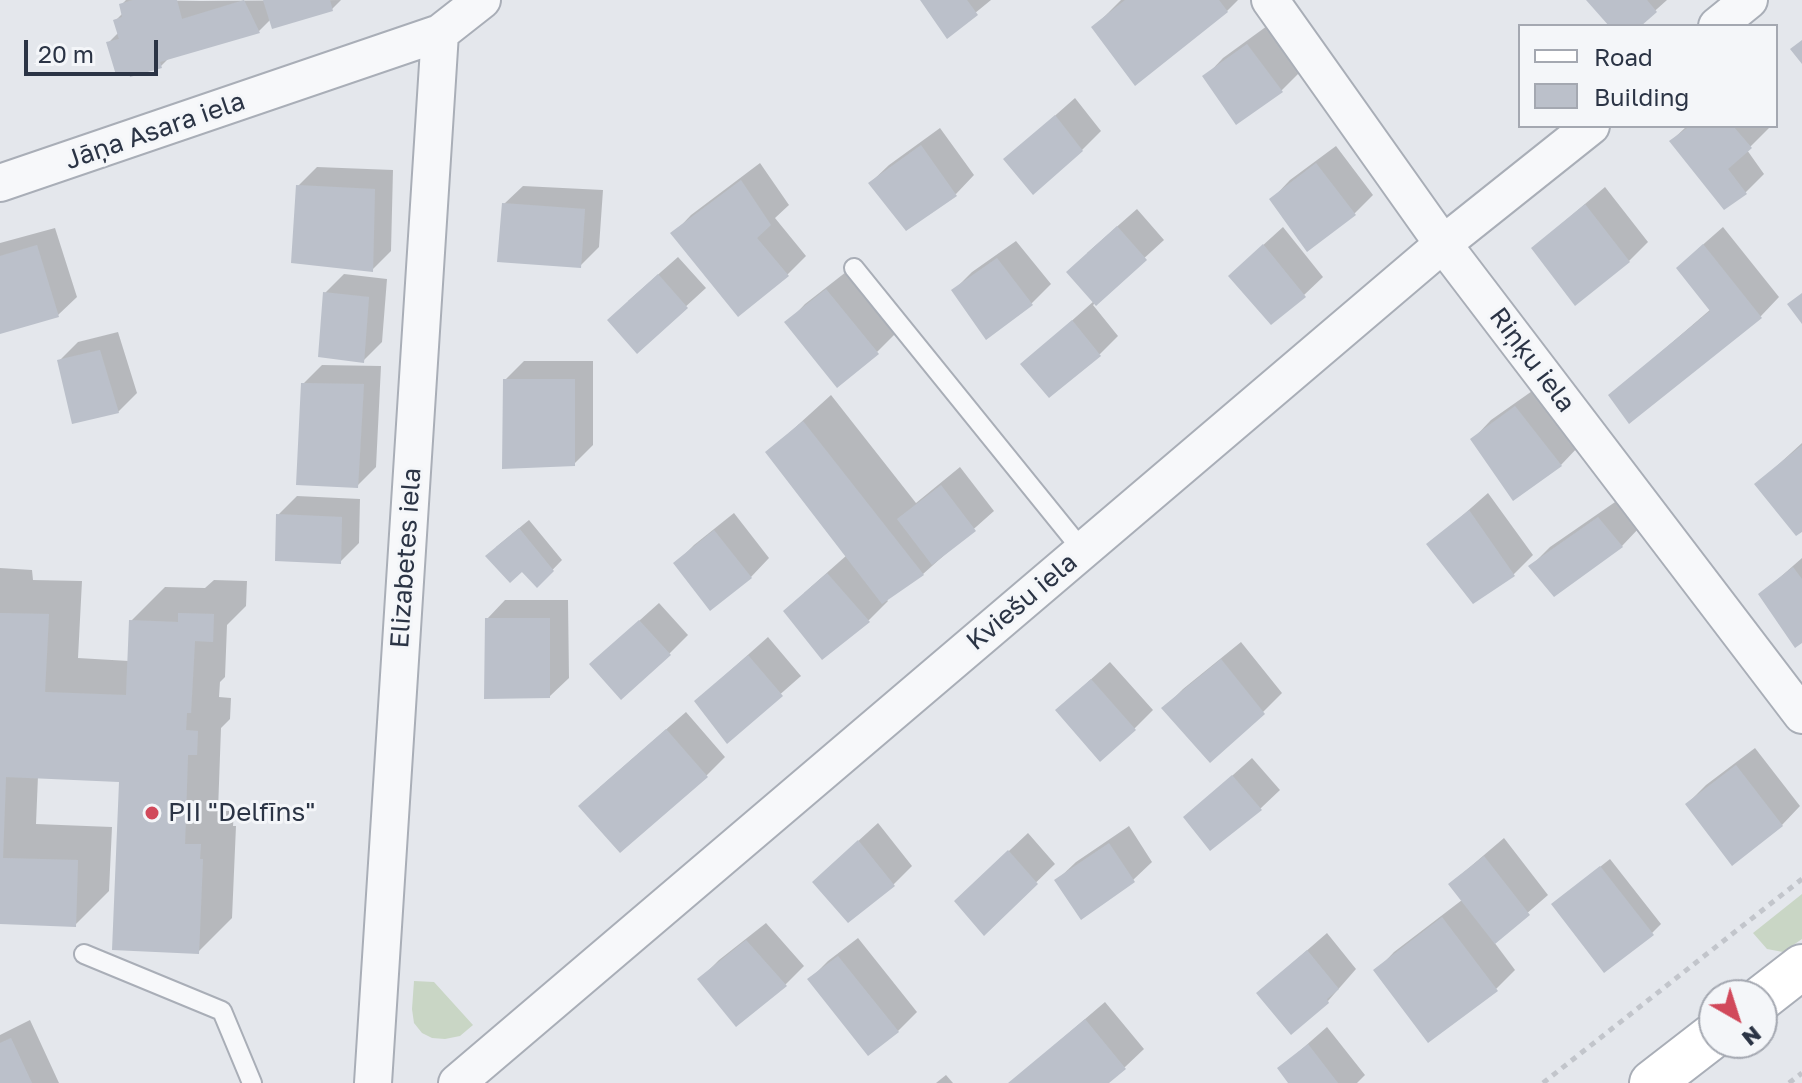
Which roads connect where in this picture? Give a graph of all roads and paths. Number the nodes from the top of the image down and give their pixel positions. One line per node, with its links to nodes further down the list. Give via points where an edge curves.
1 (482, 0): 5 (street, Jāņa Asara iela)
2 (1270, 0): 8 (street, Riņķu iela)
3 (1749, 0): 4 (street)
4 (1719, 24)
5 (440, 33): 7 (street, Jāņa Asara iela); 19 (street, Elizabetes iela)
6 (1588, 128): 8 (street, Kviešu iela)
7 (0, 183)
8 (1443, 244): 10 (street, Kviešu iela); 11 (street, Riņķu iela)
9 (854, 268): 10 (lane)
10 (1083, 551): 20 (street, Kviešu iela)
11 (1802, 715)
12 (1802, 879): 21 (path)
13 (84, 954): 18 (lane, via 222,1011)
14 (1802, 967): 15 (street)
15 (1778, 986)
16 (1698, 1047): 22 (street)
17 (1802, 1073): 23 (path)
18 (252, 1083)
19 (373, 1083)
20 (457, 1083)
21 (1543, 1083)
22 (1652, 1083)
23 (1789, 1083)

